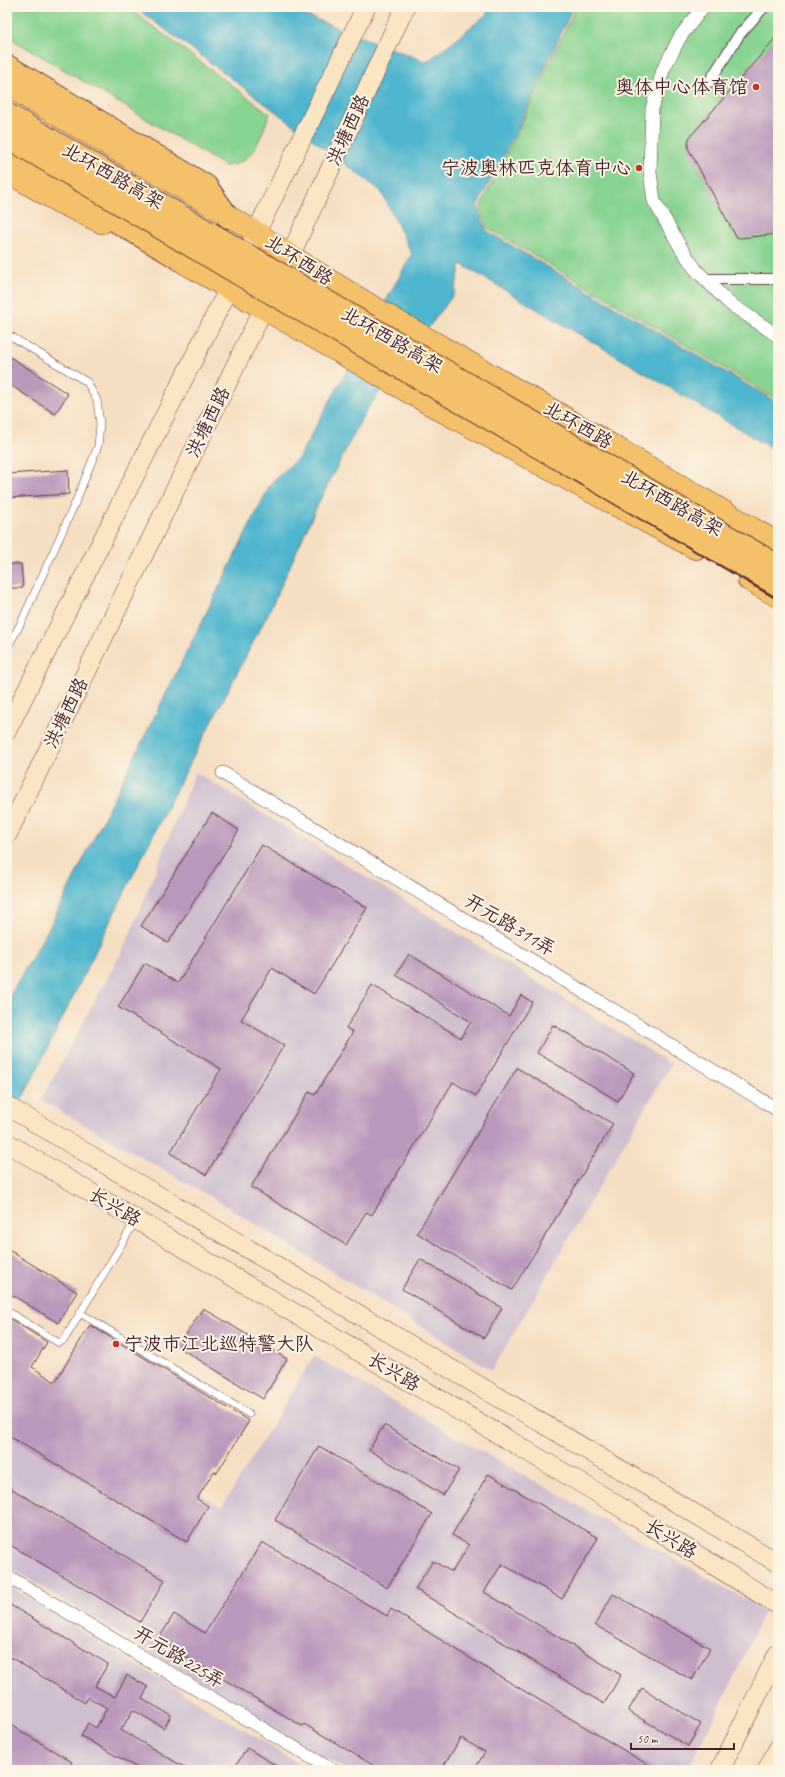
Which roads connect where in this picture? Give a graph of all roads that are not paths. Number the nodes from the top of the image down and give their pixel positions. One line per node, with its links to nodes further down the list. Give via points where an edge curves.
1 (366, 7): 13 (main road, 洪塘西路)
2 (405, 7): 14 (main road, 洪塘西路)
3 (703, 7): 16 (street, via 680,37 663,70 652,109 650,172 654,201 681,248)
4 (764, 7): 6 (street, via 739,35)
5 (7, 66): 12 (highway, via 206,186)
6 (709, 82)
7 (7, 86): 12 (main road, 北环西路)
8 (7, 114): 23 (highway, 北环西路高架, bridge)
9 (7, 136): 24 (highway, 北环西路高架, bridge, via 261,287)
10 (7, 157): 15 (highway)
11 (7, 172): 15 (main road, via 58,202)
12 (228, 217): 13 (main road, 北环西路)
13 (256, 232): 14 (main road, 北环西路); 18 (main road, 洪塘西路)
14 (291, 256): 19 (main road, 洪塘西路); 22 (main road, 北环西路)
15 (197, 269): 18 (main road)
16 (705, 279): 17 (street); 21 (street, via 729,303)
17 (778, 279)
18 (229, 288): 19 (main road); 27 (main road, 洪塘西路)
19 (264, 308): 25 (main road, via 432,406); 29 (main road, 洪塘西路)
20 (7, 334): 26 (lane, via 87,382 97,400 100,424 98,446 76,501 21,623)
21 (778, 336)
22 (778, 543)
23 (778, 566)
24 (778, 585)
25 (778, 597)
26 (7, 648)
27 (7, 730)
28 (223, 773): 31 (street, 开元路311弄)
29 (7, 835)
30 (12, 1109): 37 (main road, 长兴路)
31 (778, 1110)
32 (7, 1144): 33 (main road, 长兴路)
33 (136, 1220): 35 (lane); 39 (main road, 长兴路, via 584,1485)
34 (7, 1311): 35 (lane, via 59,1343 64,1340)
35 (80, 1313): 36 (lane)
36 (249, 1414)
37 (778, 1563)
38 (7, 1576): 42 (street, 开元路225弄)
39 (778, 1605)
40 (778, 1653): 43 (main road)
41 (778, 1749): 44 (main road)
42 (332, 1770)
43 (720, 1770)
44 (767, 1770)

